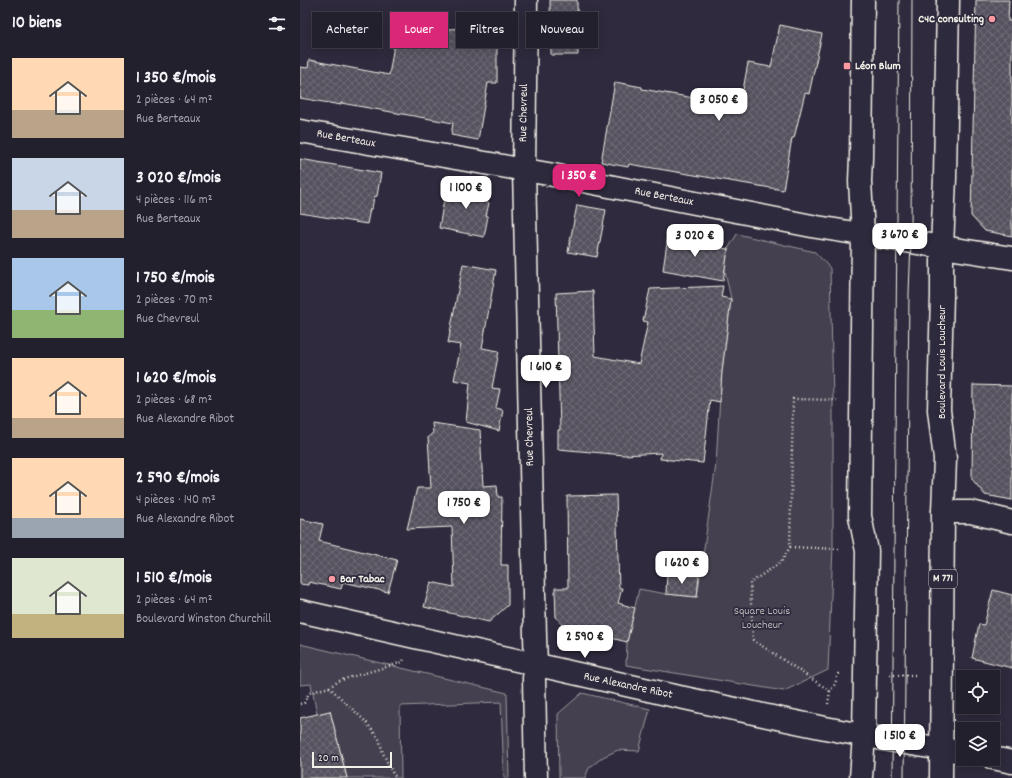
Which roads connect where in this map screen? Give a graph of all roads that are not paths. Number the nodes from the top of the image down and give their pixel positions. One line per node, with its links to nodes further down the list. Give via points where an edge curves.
1 (526, 0): 5 (street, Rue Chevreul)
2 (863, 0): 6 (street, via 860,181)
3 (948, 0): 7 (street, Boulevard Louis Loucheur / M 771)
4 (300, 131): 5 (street, Rue Berteaux)
5 (524, 170): 6 (street, Rue Berteaux); 12 (street, Rue Chevreul)
6 (863, 234): 7 (street, Rue Berteaux); 13 (street, via 860,516 867,551)
7 (942, 246): 8 (street, Rue Berteaux); 9 (street, Boulevard Louis Loucheur / M 771, via 939,410 945,459)
8 (1012, 258)
9 (943, 512): 10 (street, via 971,512); 14 (street, Boulevard Louis Loucheur / M 771)
10 (1012, 522)
11 (300, 611): 12 (street, Rue Alexandre Ribot)
12 (536, 666): 13 (street, Rue Alexandre Ribot); 18 (street, Rue Chevreul)
13 (864, 735): 14 (street, Rue Alexandre Ribot); 19 (street)
14 (941, 749): 15 (street, Rue Alexandre Ribot); 20 (street, M 771)
15 (956, 751)
16 (1000, 759): 17 (street)
17 (1012, 762)
18 (536, 778)
19 (861, 778)
20 (941, 778)

